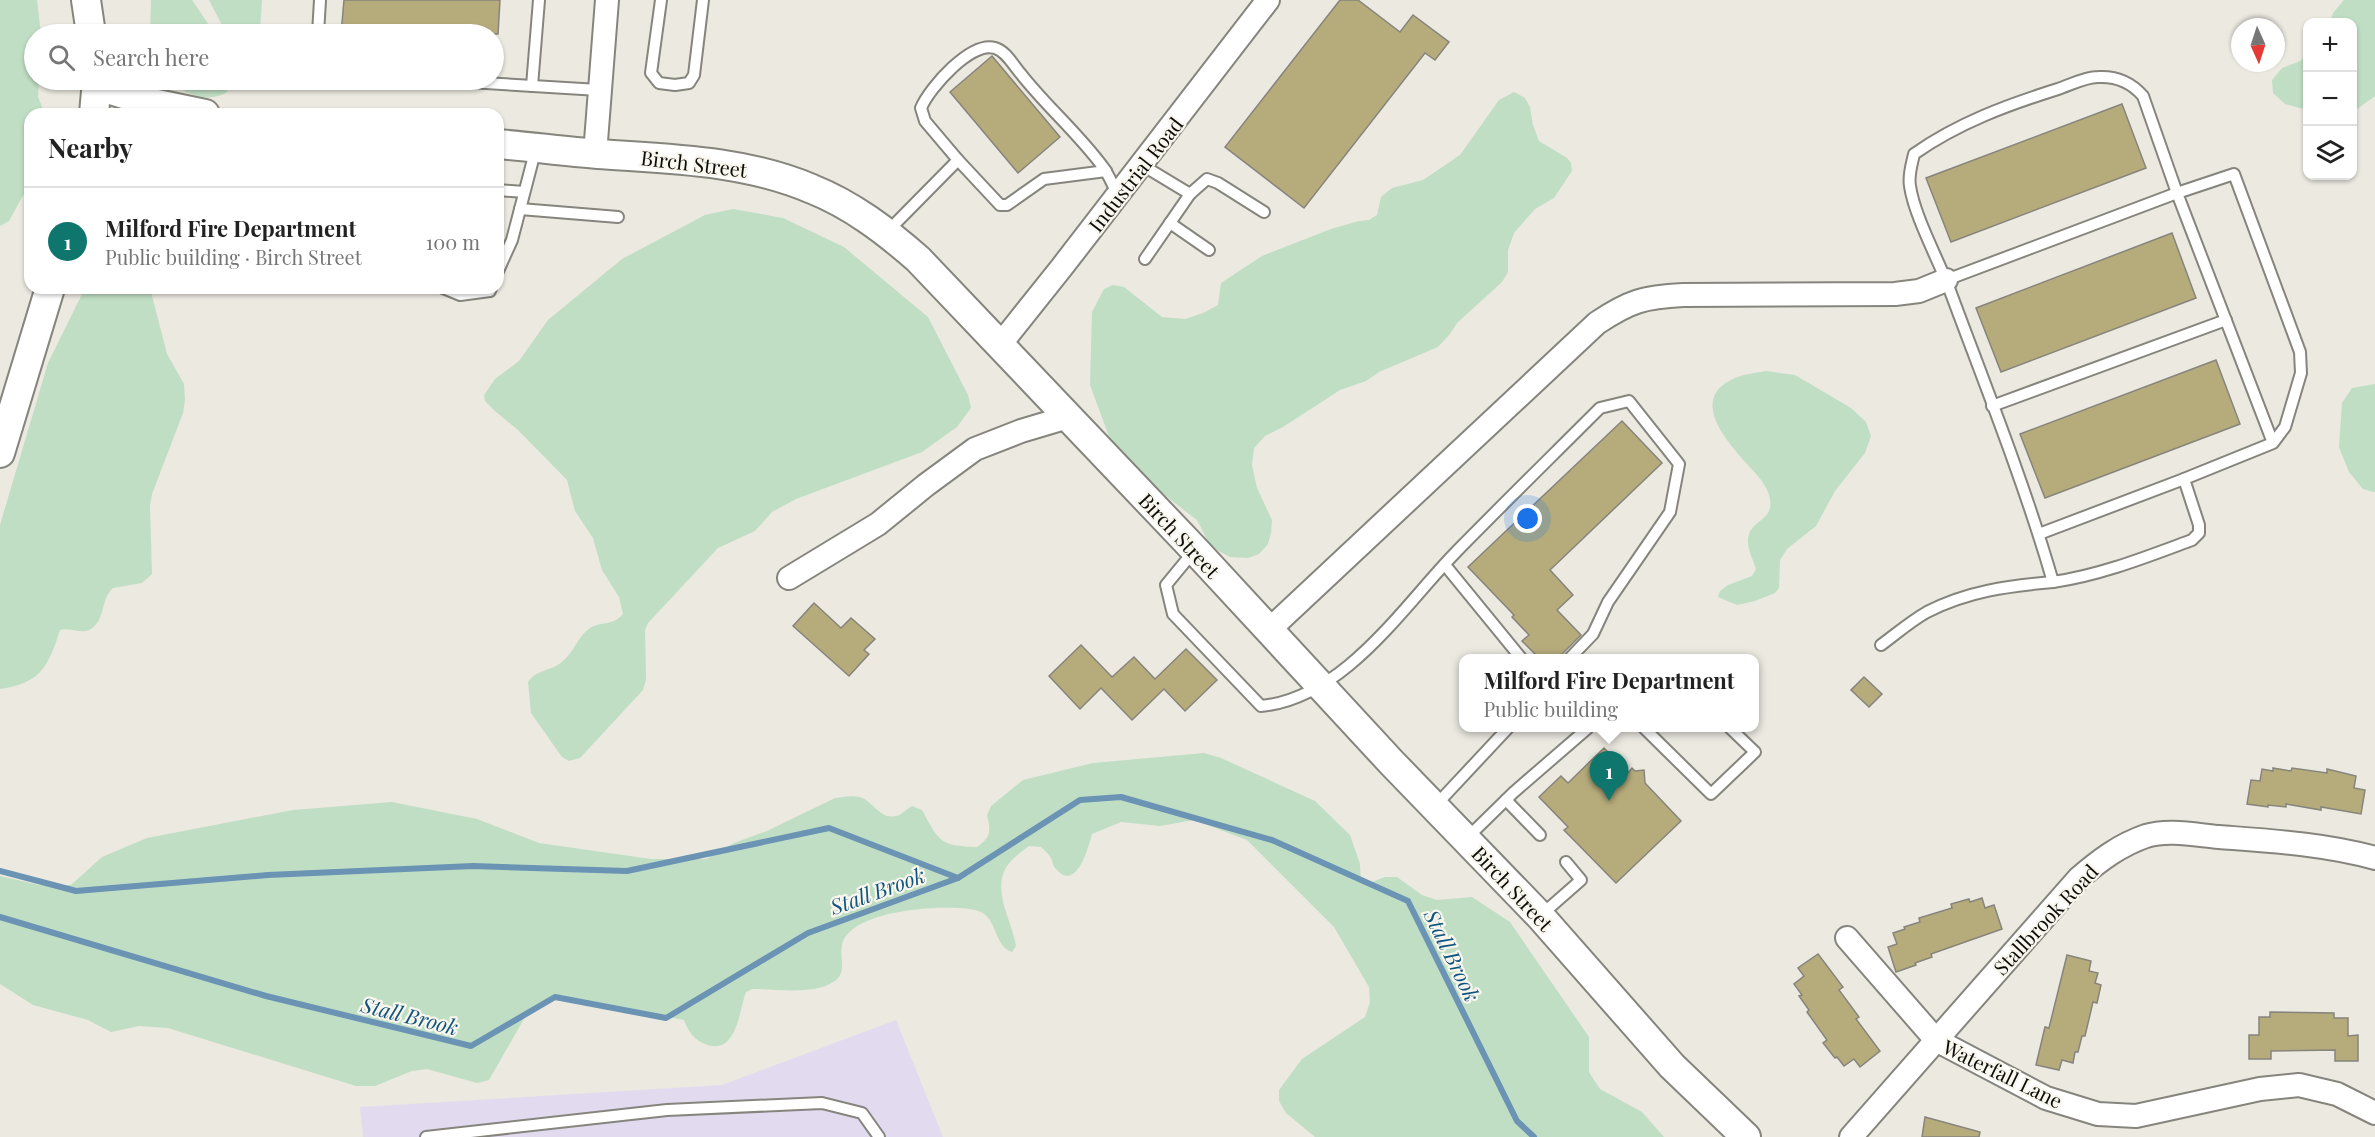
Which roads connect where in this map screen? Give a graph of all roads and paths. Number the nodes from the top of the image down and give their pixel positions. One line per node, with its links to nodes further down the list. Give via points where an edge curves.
1 (86, 0): 8 (street)
2 (320, 0): 9 (lane)
3 (539, 0): 11 (lane)
4 (607, 0): 12 (street)
5 (661, 0): 6 (lane, via 651,73 659,83 675,85 689,83 694,75)
6 (703, 0)
7 (1268, 0): 19 (street, Industrial Road)
8 (90, 24)
9 (319, 24)
10 (504, 84): 11 (lane)
11 (532, 86): 12 (lane)
12 (599, 90): 17 (street)
13 (96, 93): 14 (street)
14 (176, 108)
15 (504, 145): 16 (street, Birch Street)
16 (536, 148): 17 (street, Birch Street); 22 (lane)
17 (595, 153): 30 (street, Birch Street, via 705,160 764,172 814,189)
18 (958, 160): 20 (lane, via 1000,204 1006,205 1044,179); 20 (lane, via 926,121 921,108 934,86 971,52 983,47 1003,52); 30 (lane)
19 (1142, 165): 24 (lane); 25 (street, Industrial Road)
20 (1106, 171): 25 (lane)
21 (504, 190): 22 (lane)
22 (524, 192): 26 (lane)
23 (2177, 193): 34 (lane); 34 (lane, via 2143,96 2134,85 2096,76 2007,105 1939,137 1914,154 1910,185); 36 (lane); 40 (lane, via 2234,174 2300,352 2301,373 2285,427)
24 (1190, 194): 27 (lane, via 1207,179); 29 (lane)
25 (1118, 195): 37 (street, Industrial Road)
26 (520, 209): 28 (lane); 32 (lane)
27 (1264, 212)
28 (618, 217)
29 (1170, 223): 31 (lane); 33 (lane)
30 (887, 232): 37 (street, Birch Street, via 918,259)
31 (1209, 250)
32 (504, 258)
33 (1145, 259)
34 (1946, 280): 38 (lane); 48 (street, via 1919,291 1895,294 1683,295 1633,301 1597,323)
35 (48, 294): 41 (street)
36 (2226, 320): 38 (lane); 40 (lane)
37 (999, 346): 39 (street, Birch Street)
38 (1992, 406): 43 (lane)
39 (1068, 417): 44 (street, Birch Street); 46 (street, via 975,449 878,524)
40 (2273, 443): 42 (lane)
41 (0, 453)
42 (2184, 479): 43 (lane); 47 (lane, via 2199,525 2199,533 2192,540 2081,578)
43 (2040, 534): 47 (lane)
44 (1194, 550): 48 (street, Birch Street); 52 (lane, via 1166,585 1173,614 1261,706 1277,704)
45 (1445, 565): 50 (lane); 51 (lane, via 1600,408 1629,401 1679,464 1670,512 1608,602 1593,634); 52 (lane, via 1370,649)
46 (789, 578)
47 (2053, 582): 49 (lane, via 1991,588 1965,595 1925,613)
48 (1269, 630): 52 (street, Birch Street)
49 (1881, 645)
50 (1518, 654)
51 (1574, 654)
52 (1321, 685): 58 (street, Birch Street)
53 (1504, 732): 58 (lane)
54 (1583, 732): 57 (lane)
55 (1648, 732): 56 (lane, via 1711,794 1755,752)
56 (1734, 732)
57 (1506, 800): 59 (lane); 60 (lane)
58 (1436, 806): 60 (street, Birch Street)
59 (1540, 836)
60 (1467, 838): 63 (street, Birch Street)
61 (2375, 858): 65 (street, Stallbrook Road, via 2271,841 2181,833 2148,836 2129,843 2101,858 2079,878)
62 (1566, 862): 63 (lane, via 1581,880)
63 (1540, 916): 69 (street, Birch Street, via 1672,1066)
64 (1847, 938): 65 (street, Waterfall Lane)
65 (1936, 1040): 66 (street, Waterfall Lane, via 2046,1098 2098,1114 2136,1116 2260,1089 2299,1085 2337,1094); 70 (street, Stallbrook Road)
66 (2375, 1113)
67 (426, 1137): 68 (lane, via 667,1110 822,1103 862,1113)
68 (879, 1137)
69 (1746, 1137)
70 (1851, 1137)

